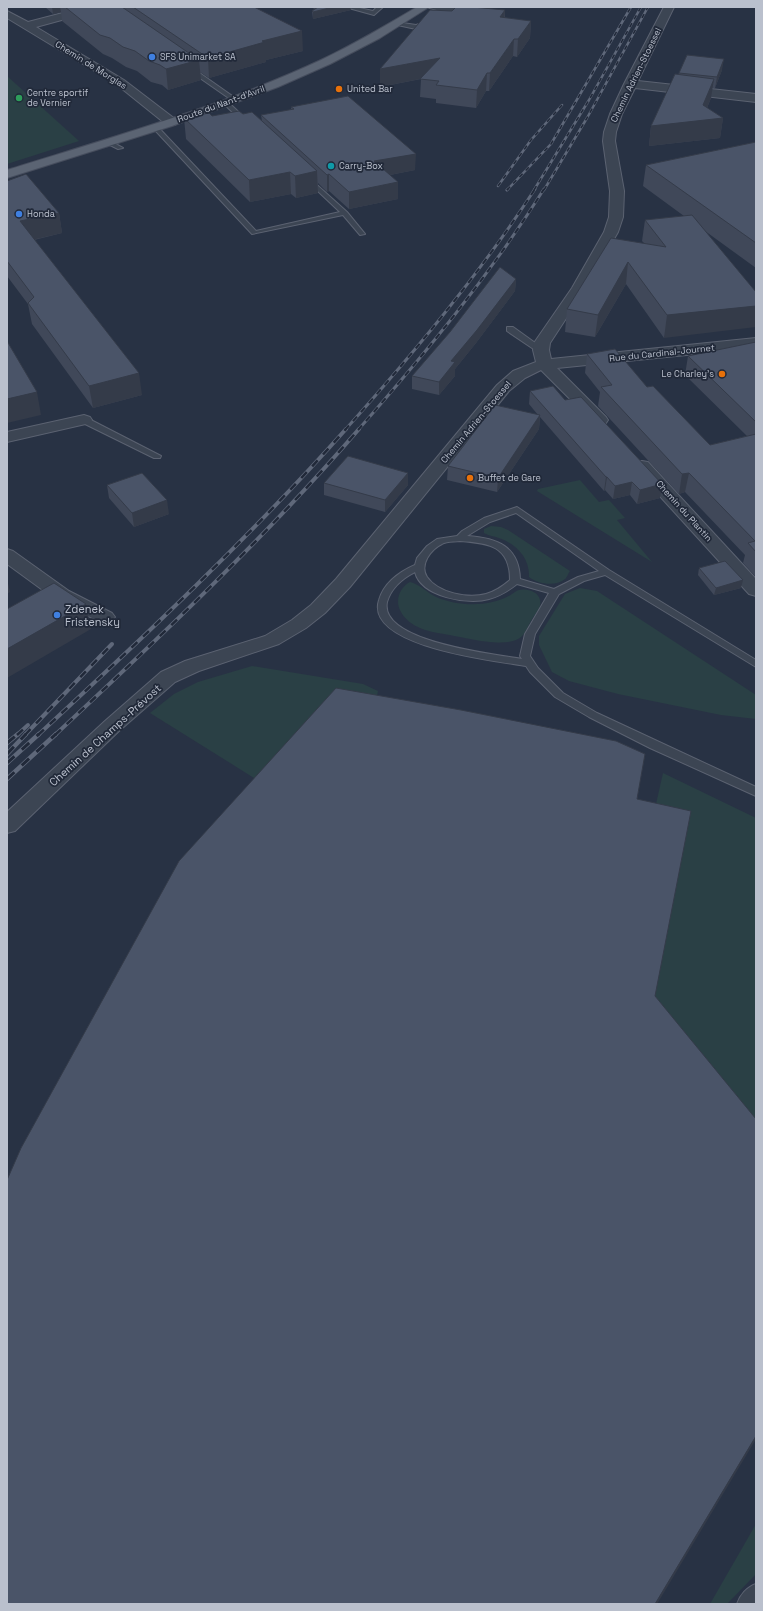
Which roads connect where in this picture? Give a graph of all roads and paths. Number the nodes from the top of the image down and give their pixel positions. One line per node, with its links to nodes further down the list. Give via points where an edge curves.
1 (98, 7): 11 (street)
2 (348, 7): 3 (lane, via 374,13)
3 (380, 7)
4 (424, 7): 10 (main road, Route du Nant-d'Avril)
5 (429, 7): 7 (lane)
6 (669, 7): 13 (street, Chemin Adrien-Stoessel)
7 (472, 10)
8 (7, 14): 11 (street, Chemin de Morglas)
9 (436, 21): 10 (lane, via 416,27)
10 (396, 24): 15 (main road, Route du Nant-d'Avril, via 322,63)
11 (26, 26): 16 (street, Chemin de Morglas, via 120,82)
12 (183, 64): 15 (lane)
13 (630, 84): 14 (street); 31 (street, Chemin Adrien-Stoessel, via 610,132 610,151 618,204 616,217 611,232 579,288 542,343)
14 (756, 98)
15 (231, 101): 16 (main road, Route du Nant-d'Avril); 18 (lane)
16 (171, 122): 17 (main road, Route du Nant-d'Avril)
17 (155, 127): 19 (main road, Route du Nant-d'Avril); 27 (lane, via 254,233)
18 (254, 129)
19 (108, 142): 20 (lane); 22 (main road, Route du Nant-d'Avril)
20 (120, 148)
21 (300, 171): 26 (lane)
22 (7, 174)
23 (308, 188): 24 (lane)
24 (324, 204)
25 (330, 210): 27 (lane)
26 (345, 213): 27 (lane); 28 (lane)
27 (336, 216)
28 (362, 234)
29 (510, 329): 31 (lane)
30 (756, 343): 31 (street, Rue du Cardinal-Journet, via 571,363)
31 (543, 357): 33 (street); 45 (street, Chemin Adrien-Stoessel, via 503,388 343,583 318,609 272,640)
32 (84, 420): 34 (street); 35 (lane)
33 (612, 432)
34 (7, 437)
35 (157, 456)
36 (633, 456): 42 (street, Chemin du Plantin)
37 (460, 538): 39 (lane, via 440,541 430,548); 40 (lane, via 487,520 518,510); 41 (lane, via 477,539 501,546 513,561)
38 (7, 555): 44 (street, via 59,597)
39 (419, 567): 41 (lane, via 421,576 427,583 452,596 487,597 504,590); 46 (lane, via 398,577 384,596 381,609 387,622 403,633 438,647)
40 (606, 572): 43 (lane, via 581,579); 47 (lane)
41 (515, 581): 43 (lane)
42 (756, 590)
43 (555, 592): 46 (lane, via 530,634 526,656)
44 (105, 617)
45 (212, 659): 49 (street, Chemin de Champs-Prévost, via 168,677)
46 (528, 663): 48 (lane, via 559,695 593,715)
47 (756, 664)
48 (756, 792)
49 (7, 825)
50 (756, 1592): 51 (lane)
51 (745, 1604)

